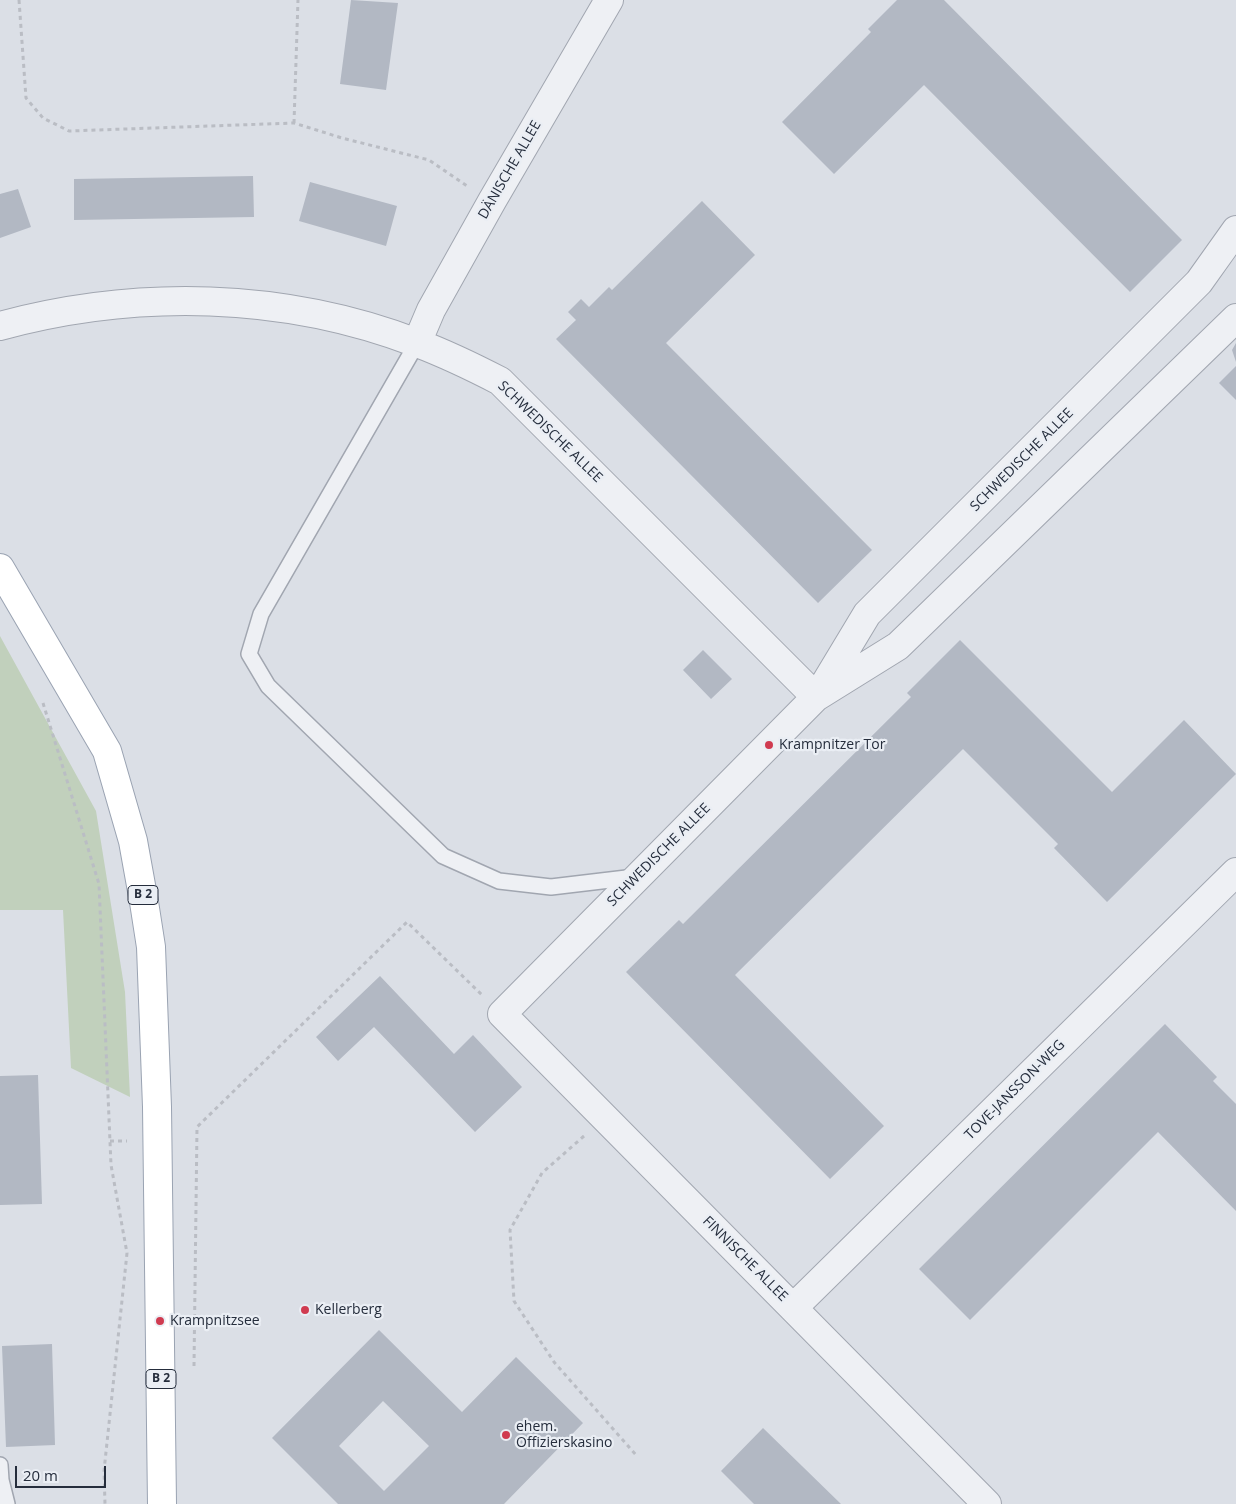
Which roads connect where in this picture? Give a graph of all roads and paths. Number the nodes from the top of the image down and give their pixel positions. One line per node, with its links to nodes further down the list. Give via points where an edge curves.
1 (18, 0): 4 (path, via 26,98 43,118 69,131)
2 (298, 0): 4 (path)
3 (609, 0): 5 (street, DÄNISCHE ALLEE)
4 (294, 123): 5 (path, via 429,160)
5 (492, 202): 9 (street, DÄNISCHE ALLEE)
6 (1236, 230): 12 (street, SCHWEDISCHE ALLEE, via 1199,282 867,614)
7 (1236, 318): 12 (street, SCHWEDISCHE ALLEE, via 898,646)
8 (0, 326): 9 (street, SCHWEDISCHE ALLEE, via 34,316 88,307 196,300 301,311 353,322)
9 (417, 343): 12 (street, SCHWEDISCHE ALLEE, via 500,381); 14 (lane, via 261,614 249,654 268,686 443,856 498,881 551,887)
10 (0, 568): 23 (main road, B 2, via 107,751 133,841 144,902 151,947 157,1107)
11 (41, 697): 22 (path, via 99,884 111,1165 127,1253 104,1471)
12 (816, 697): 14 (street, SCHWEDISCHE ALLEE)
13 (1236, 872): 17 (street, TOVE-JANSSON-WEG)
14 (638, 876): 15 (street, SCHWEDISCHE ALLEE)
15 (502, 1014): 16 (street, FINNISCHE ALLEE); 18 (path, via 407,922 197,1127)
16 (605, 1118): 17 (street, FINNISCHE ALLEE); 19 (path, via 542,1173 510,1230 514,1302 554,1362)
17 (793, 1308): 24 (street, FINNISCHE ALLEE)
18 (194, 1366)
19 (637, 1456)
20 (0, 1465): 21 (lane)
21 (7, 1504)
22 (105, 1504)
23 (162, 1504)
24 (987, 1504)

